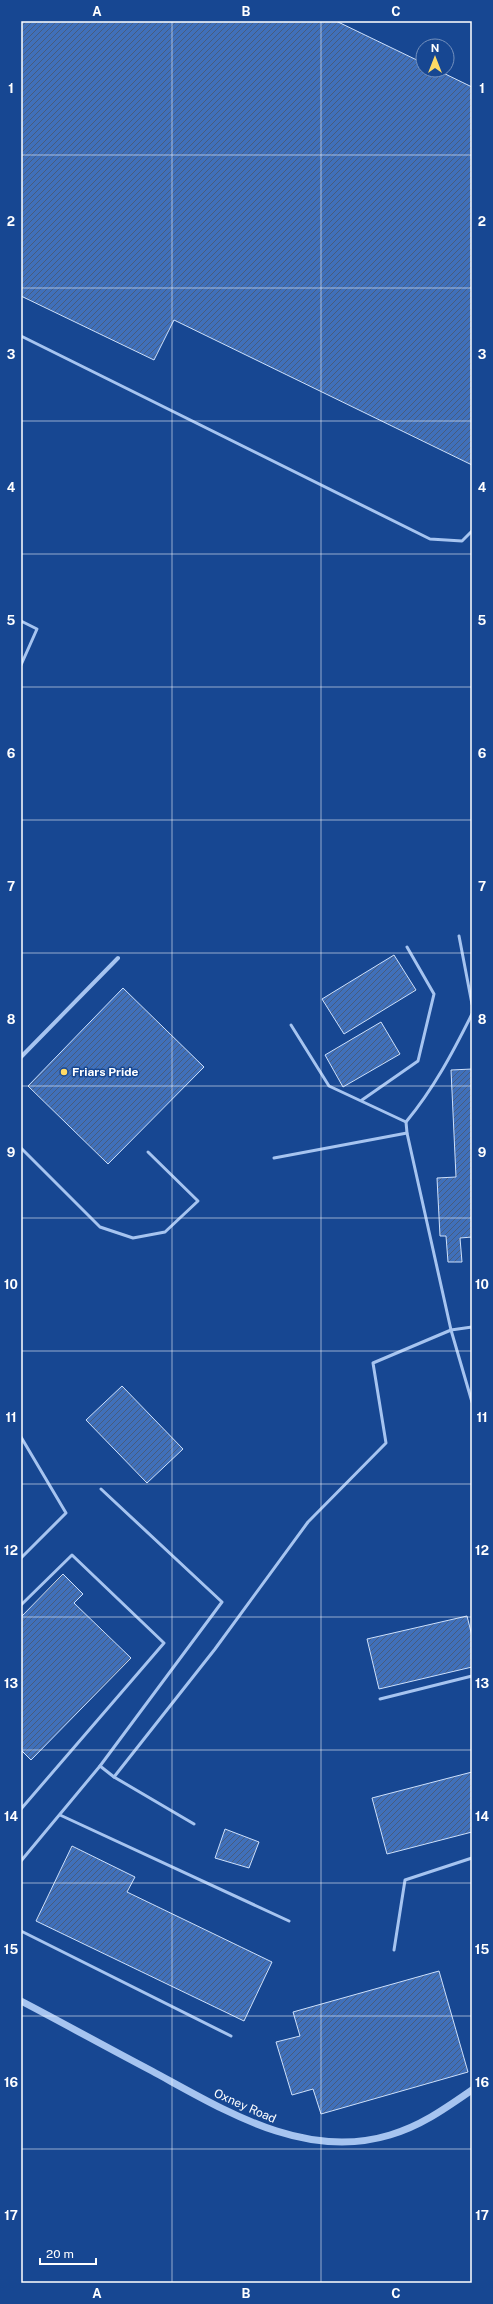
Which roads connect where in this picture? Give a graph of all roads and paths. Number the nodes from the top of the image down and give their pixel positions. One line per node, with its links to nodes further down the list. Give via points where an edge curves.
1 (21, 336): 2 (lane, via 430,539 462,541)
2 (472, 530)
3 (21, 621): 4 (lane, via 38,629)
4 (21, 665)
5 (459, 936): 8 (lane)
6 (407, 947): 12 (lane, via 434,994 418,1061)
7 (118, 958): 11 (street)
8 (472, 1004)
9 (472, 1014): 13 (lane, via 445,1068 427,1097)
10 (291, 1025): 12 (lane, via 329,1086)
11 (21, 1057)
12 (362, 1100): 13 (lane)
13 (406, 1122): 14 (lane)
14 (406, 1133): 17 (lane); 19 (lane)
15 (21, 1148): 16 (lane, via 100,1227 133,1238 165,1232 198,1201)
16 (148, 1152)
17 (274, 1158)
18 (472, 1327): 19 (lane)
19 (451, 1330): 20 (lane); 28 (lane, via 373,1363 386,1443 308,1522 215,1649)
20 (472, 1402)
21 (21, 1437): 23 (lane, via 66,1513)
22 (101, 1489): 27 (lane, via 222,1602)
23 (21, 1558)
24 (21, 1605): 29 (lane, via 72,1555 164,1643)
25 (472, 1676): 26 (lane)
26 (380, 1699)
27 (100, 1766): 28 (lane); 30 (lane)
28 (114, 1777): 31 (lane)
29 (21, 1809)
30 (60, 1815): 33 (lane); 34 (lane)
31 (194, 1824)
32 (472, 1858): 36 (lane, via 405,1880)
33 (21, 1861)
34 (289, 1921)
35 (21, 1931): 38 (lane)
36 (394, 1950)
37 (21, 2001): 39 (street, Oxney Road, via 221,2109 272,2131 316,2141 332,2142 390,2135 426,2121)
38 (231, 2036)
39 (472, 2090)

